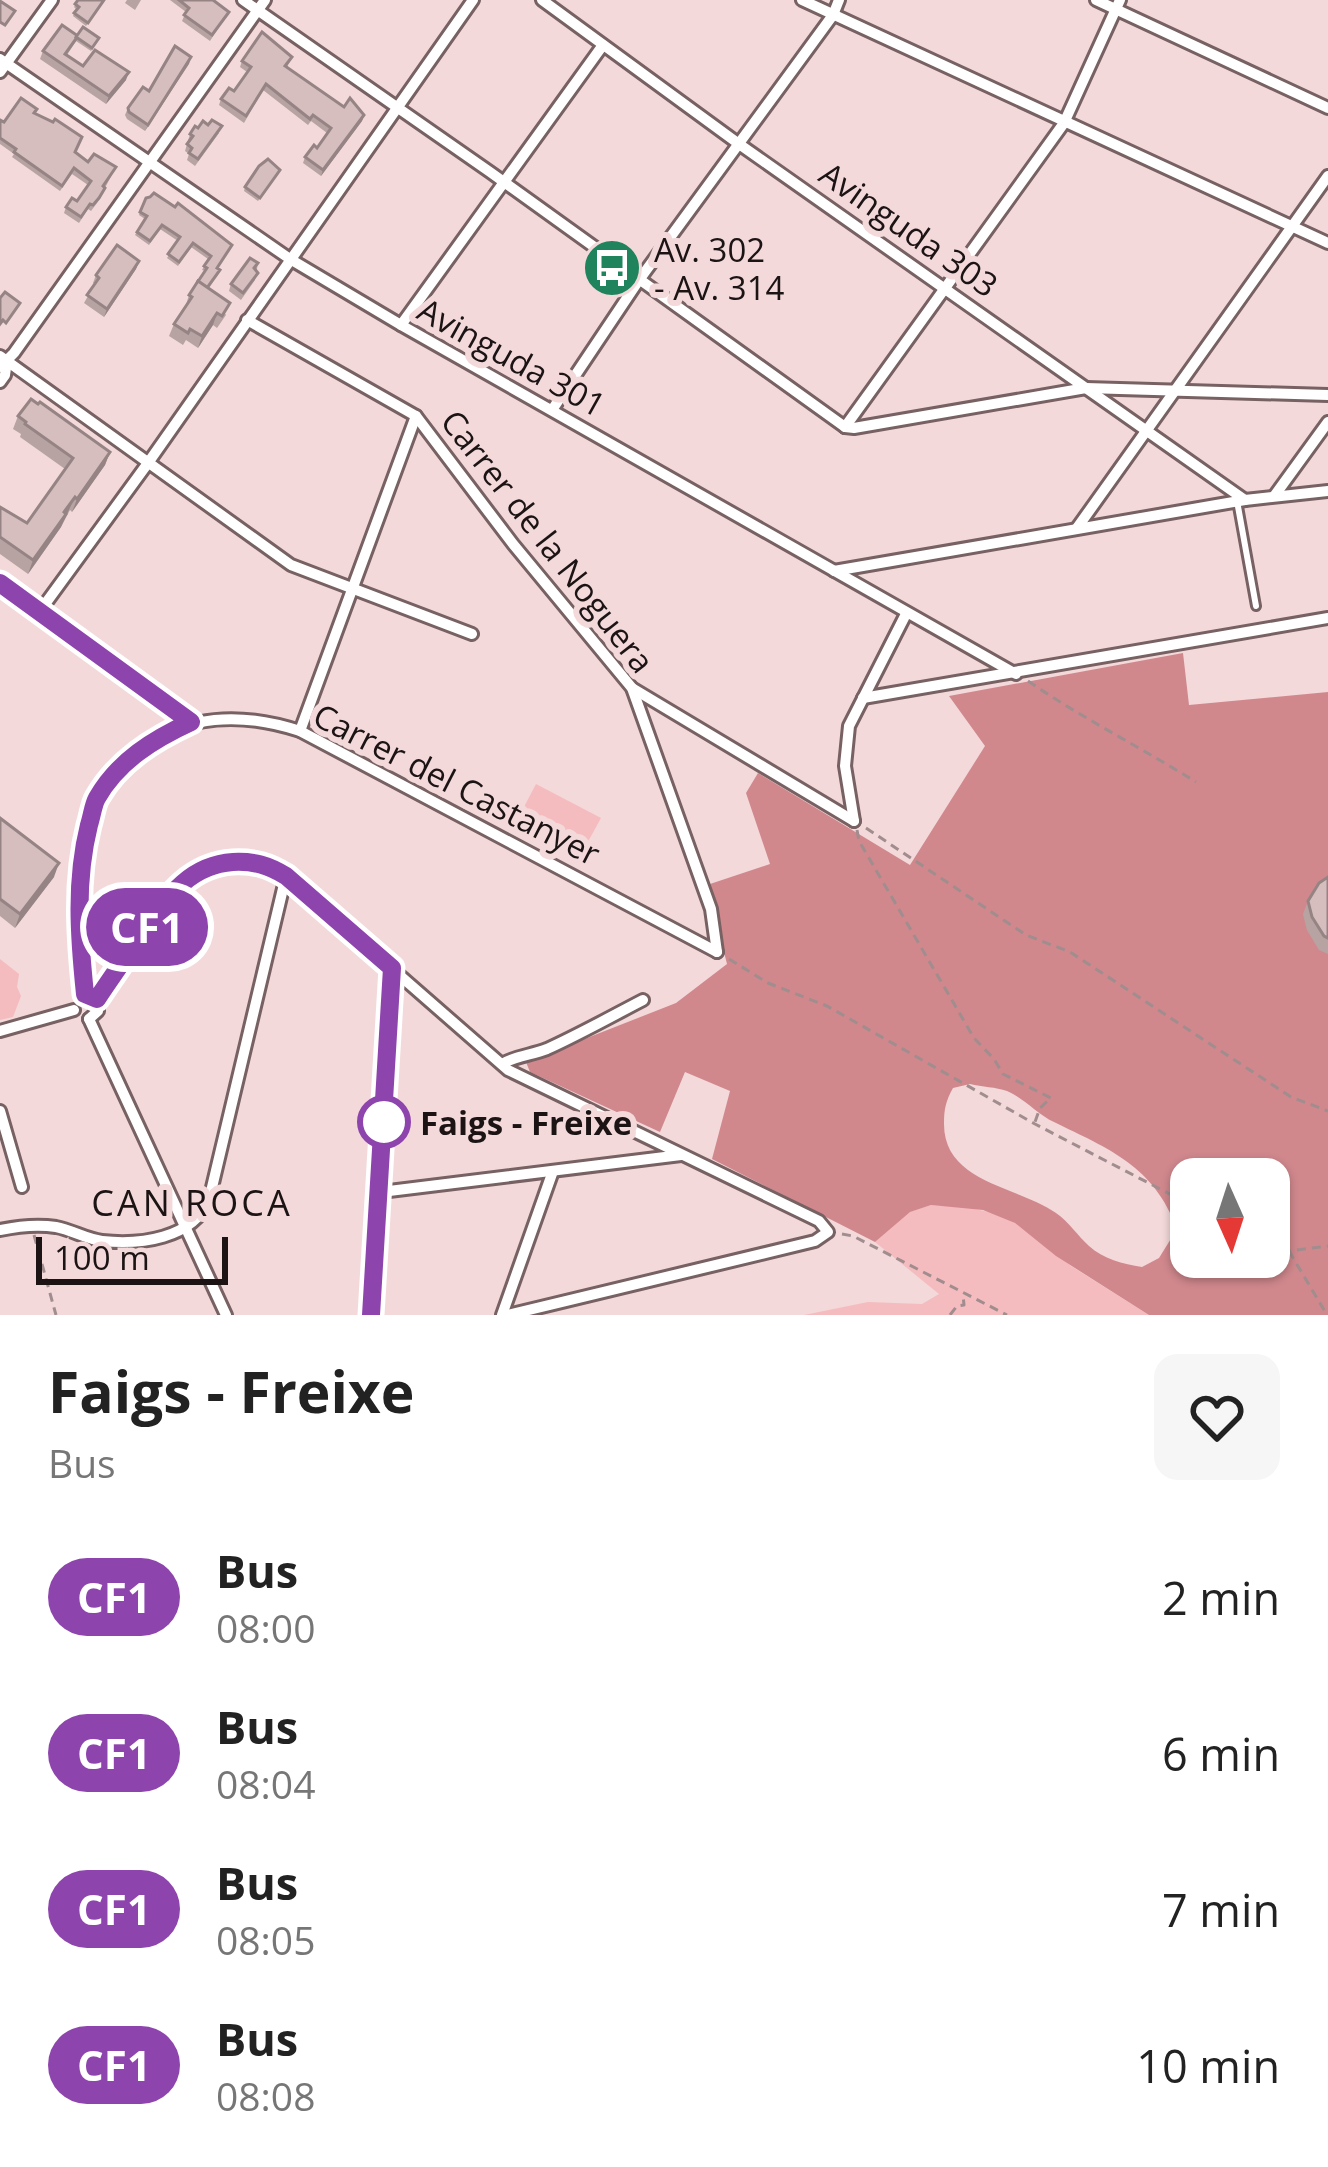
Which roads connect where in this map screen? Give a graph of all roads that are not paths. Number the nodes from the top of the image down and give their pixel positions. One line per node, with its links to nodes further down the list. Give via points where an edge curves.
1 (52, 0): 12 (street)
2 (243, 0): 9 (street)
3 (473, 0): 13 (street)
4 (542, 0): 11 (street, Avinguda 303)
5 (802, 0): 10 (street)
6 (839, 0): 10 (street)
7 (1096, 0): 8 (street)
8 (1118, 4): 14 (street); 15 (street)
9 (261, 5): 13 (street); 17 (street)
10 (832, 14): 15 (street); 16 (street)
11 (603, 45): 16 (street, Avinguda 303); 19 (street)
12 (2, 65): 17 (street, Avinguda 301)
13 (396, 107): 19 (street); 22 (street)
14 (1328, 107)
15 (1064, 123): 20 (street); 24 (street)
16 (739, 144): 23 (street); 24 (street, Avinguda 303)
17 (150, 164): 22 (street, Avinguda 301); 27 (street)
18 (1328, 176): 20 (street)
19 (505, 182): 23 (street); 26 (street)
20 (1292, 226): 21 (street); 30 (street)
21 (1328, 243)
22 (290, 259): 25 (street); 26 (street, Avinguda 301)
23 (639, 280): 32 (street); 35 (street)
24 (947, 288): 29 (street, Avinguda 303); 35 (street)
25 (247, 320): 33 (street, Carrer de la Noguera); 37 (street)
26 (401, 326): 32 (street, Avinguda 301)
27 (2, 361): 28 (street); 37 (street)
28 (0, 382)
29 (1087, 388): 30 (street); 35 (street); 36 (street, Avinguda 303)
30 (1176, 390): 31 (street); 36 (street)
31 (1328, 395)
32 (552, 410): 42 (street, Avinguda 301)
33 (416, 416): 44 (street); 51 (street, Carrer de la Noguera)
34 (1328, 422): 39 (street)
35 (845, 427)
36 (1146, 430): 40 (street, Avinguda 303); 41 (street)
37 (148, 463): 44 (street, via 291,565); 46 (street)
38 (1328, 491): 39 (street)
39 (1275, 495): 40 (street)
40 (1241, 501): 41 (street); 45 (lane)
41 (1077, 528): 42 (street)
42 (834, 571): 47 (street, Avinguda 301)
43 (0, 583): 46 (street)
44 (353, 589): 49 (street); 54 (street)
45 (1256, 606)
46 (40, 611): 53 (street)
47 (907, 614): 50 (street, Avinguda 301); 52 (street)
48 (1328, 618): 50 (street)
49 (472, 634)
50 (1016, 674): 52 (street)
51 (632, 688): 52 (street, via 854,821 845,766); 56 (street, Carrer de la Noguera, via 711,909)
52 (863, 698)
53 (191, 722): 54 (street, Carrer del Castanyer, via 273,722); 58 (street, Carrer del Castanyer, via 153,739 96,799 78,914)
54 (300, 731): 56 (street, Carrer del Castanyer)
55 (286, 876): 57 (street); 58 (street, via 268,865 231,862 183,880); 69 (street, via 209,1200)
56 (717, 952)
57 (392, 968): 63 (street); 68 (street)
58 (91, 996): 60 (street, via 75,999); 61 (street, via 98,1011)
59 (644, 1000): 63 (street)
60 (74, 1010): 61 (street); 62 (street)
61 (88, 1019): 69 (street)
62 (0, 1031)
63 (505, 1067): 65 (street)
64 (0, 1111): 67 (street)
65 (683, 1155): 66 (street); 73 (street, via 828,1232)
66 (553, 1172): 68 (street); 73 (street)
67 (22, 1187)
68 (381, 1192): 72 (street)
69 (186, 1228): 70 (street, via 122,1242 60,1227); 71 (street)
70 (0, 1230)
71 (226, 1315)
72 (371, 1315)
73 (505, 1315)

